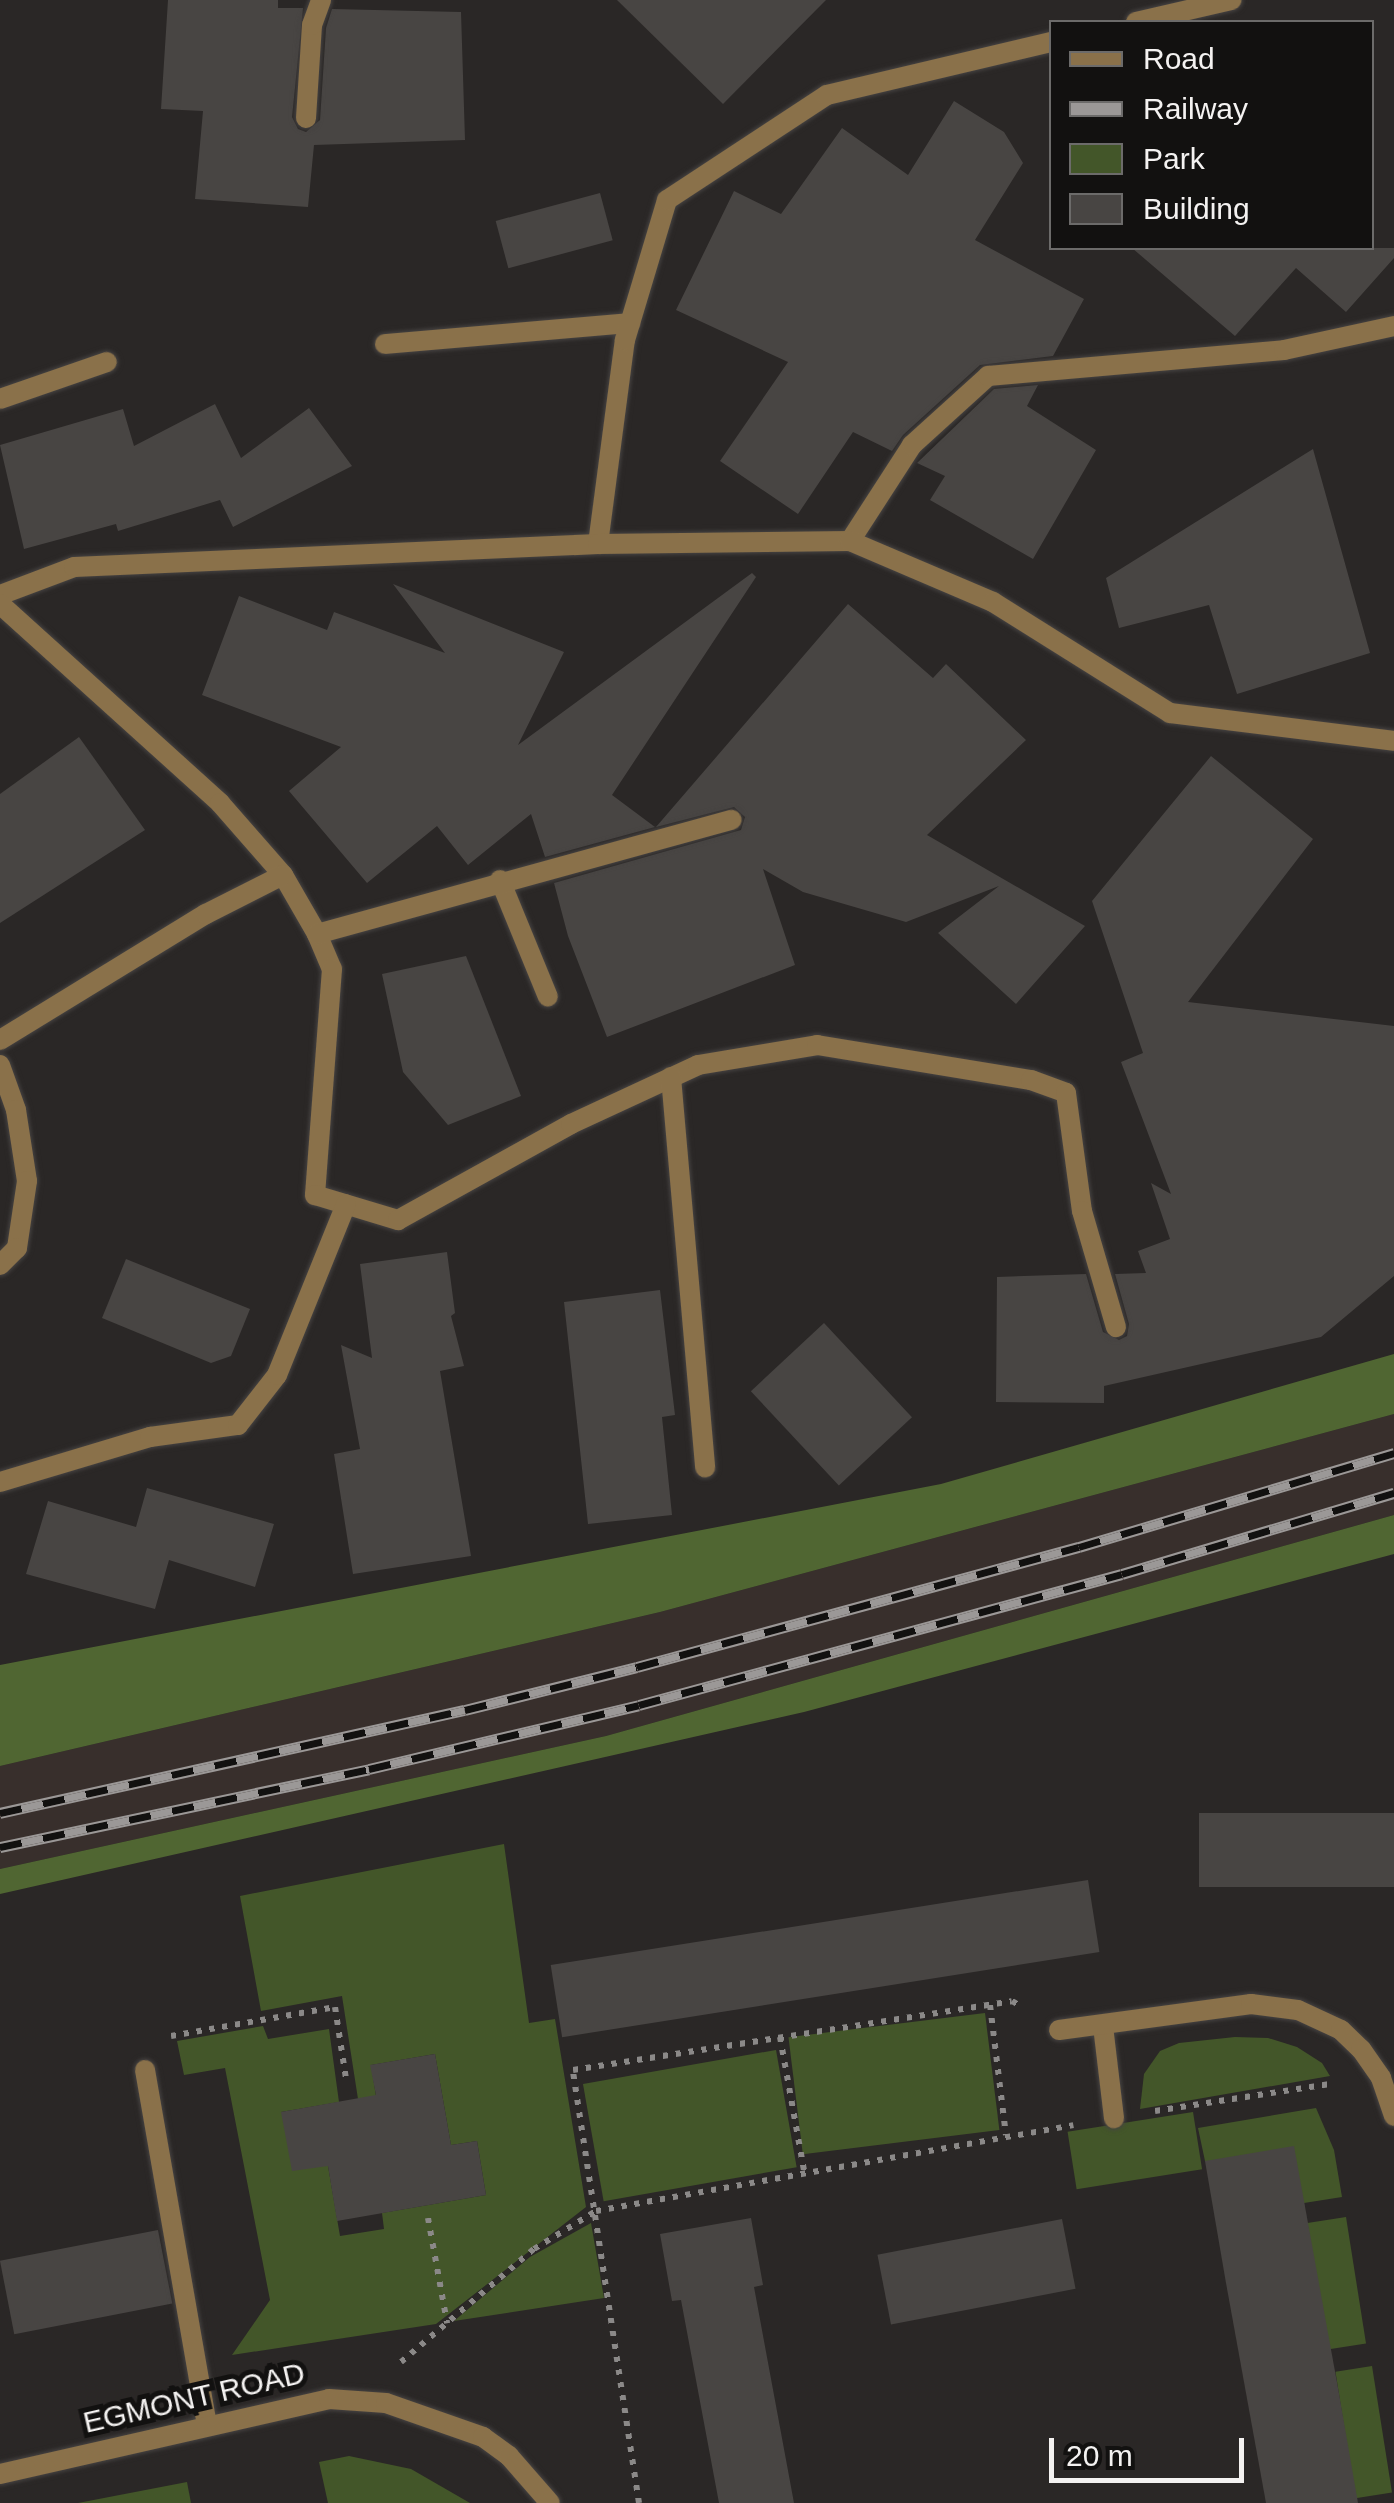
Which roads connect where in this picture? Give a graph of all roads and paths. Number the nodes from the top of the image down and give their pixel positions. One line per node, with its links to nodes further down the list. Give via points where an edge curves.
1 (322, 0): 5 (street, via 312,26)
2 (1231, 0): 3 (street)
3 (1145, 20)
4 (1049, 43): 6 (street, via 827,96 667,200)
5 (306, 118)
6 (630, 323): 8 (street); 12 (street)
7 (1394, 326): 11 (street, via 1284,350 988,376 912,444)
8 (385, 344)
9 (107, 362): 10 (street)
10 (0, 399)
11 (850, 541): 12 (street); 15 (street, via 993,602 1170,713)
12 (598, 544): 13 (street, via 74,568)
13 (0, 595)
14 (0, 604): 17 (street, via 220,803)
15 (1394, 742)
16 (732, 820): 18 (street)
17 (283, 876): 19 (street); 21 (street, via 206,914)
18 (500, 880): 19 (street); 20 (street)
19 (317, 934): 24 (street, via 332,969 316,1195)
20 (548, 997)
21 (0, 1040)
22 (0, 1065): 25 (street, via 16,1110 27,1180 17,1248)
23 (671, 1078): 24 (street, via 571,1124 398,1220); 26 (street, via 698,1065 818,1045 1030,1080 1066,1092 1082,1211); 27 (street)
24 (346, 1204): 28 (street, via 277,1375 238,1425 150,1436)
25 (0, 1265)
26 (1116, 1327)
27 (706, 1468)
28 (0, 1482)
29 (990, 2004): 31 (path, via 1012,2001); 32 (path); 39 (path)
30 (1103, 2026): 31 (street); 35 (street, via 1189,2009 1251,2004 1298,2010 1341,2030); 38 (street)
31 (1059, 2030)
32 (780, 2037): 40 (path); 41 (path, via 574,2070)
33 (160, 2038): 36 (path, via 335,2007)
34 (145, 2070): 45 (street)
35 (1381, 2078): 37 (street); 38 (path)
36 (346, 2080)
37 (1394, 2116)
38 (1114, 2118): 39 (path)
39 (1006, 2135): 40 (path)
40 (804, 2170): 41 (path)
41 (596, 2211): 43 (path, via 534,2249); 48 (path)
42 (428, 2218): 43 (path)
43 (447, 2322): 44 (path)
44 (354, 2401): 45 (street, EGMONT ROAD, via 328,2399); 47 (street, EGMONT ROAD, via 386,2403 483,2438 510,2456)
45 (207, 2425): 46 (street, EGMONT ROAD)
46 (0, 2474)
47 (550, 2503)
48 (640, 2503)

